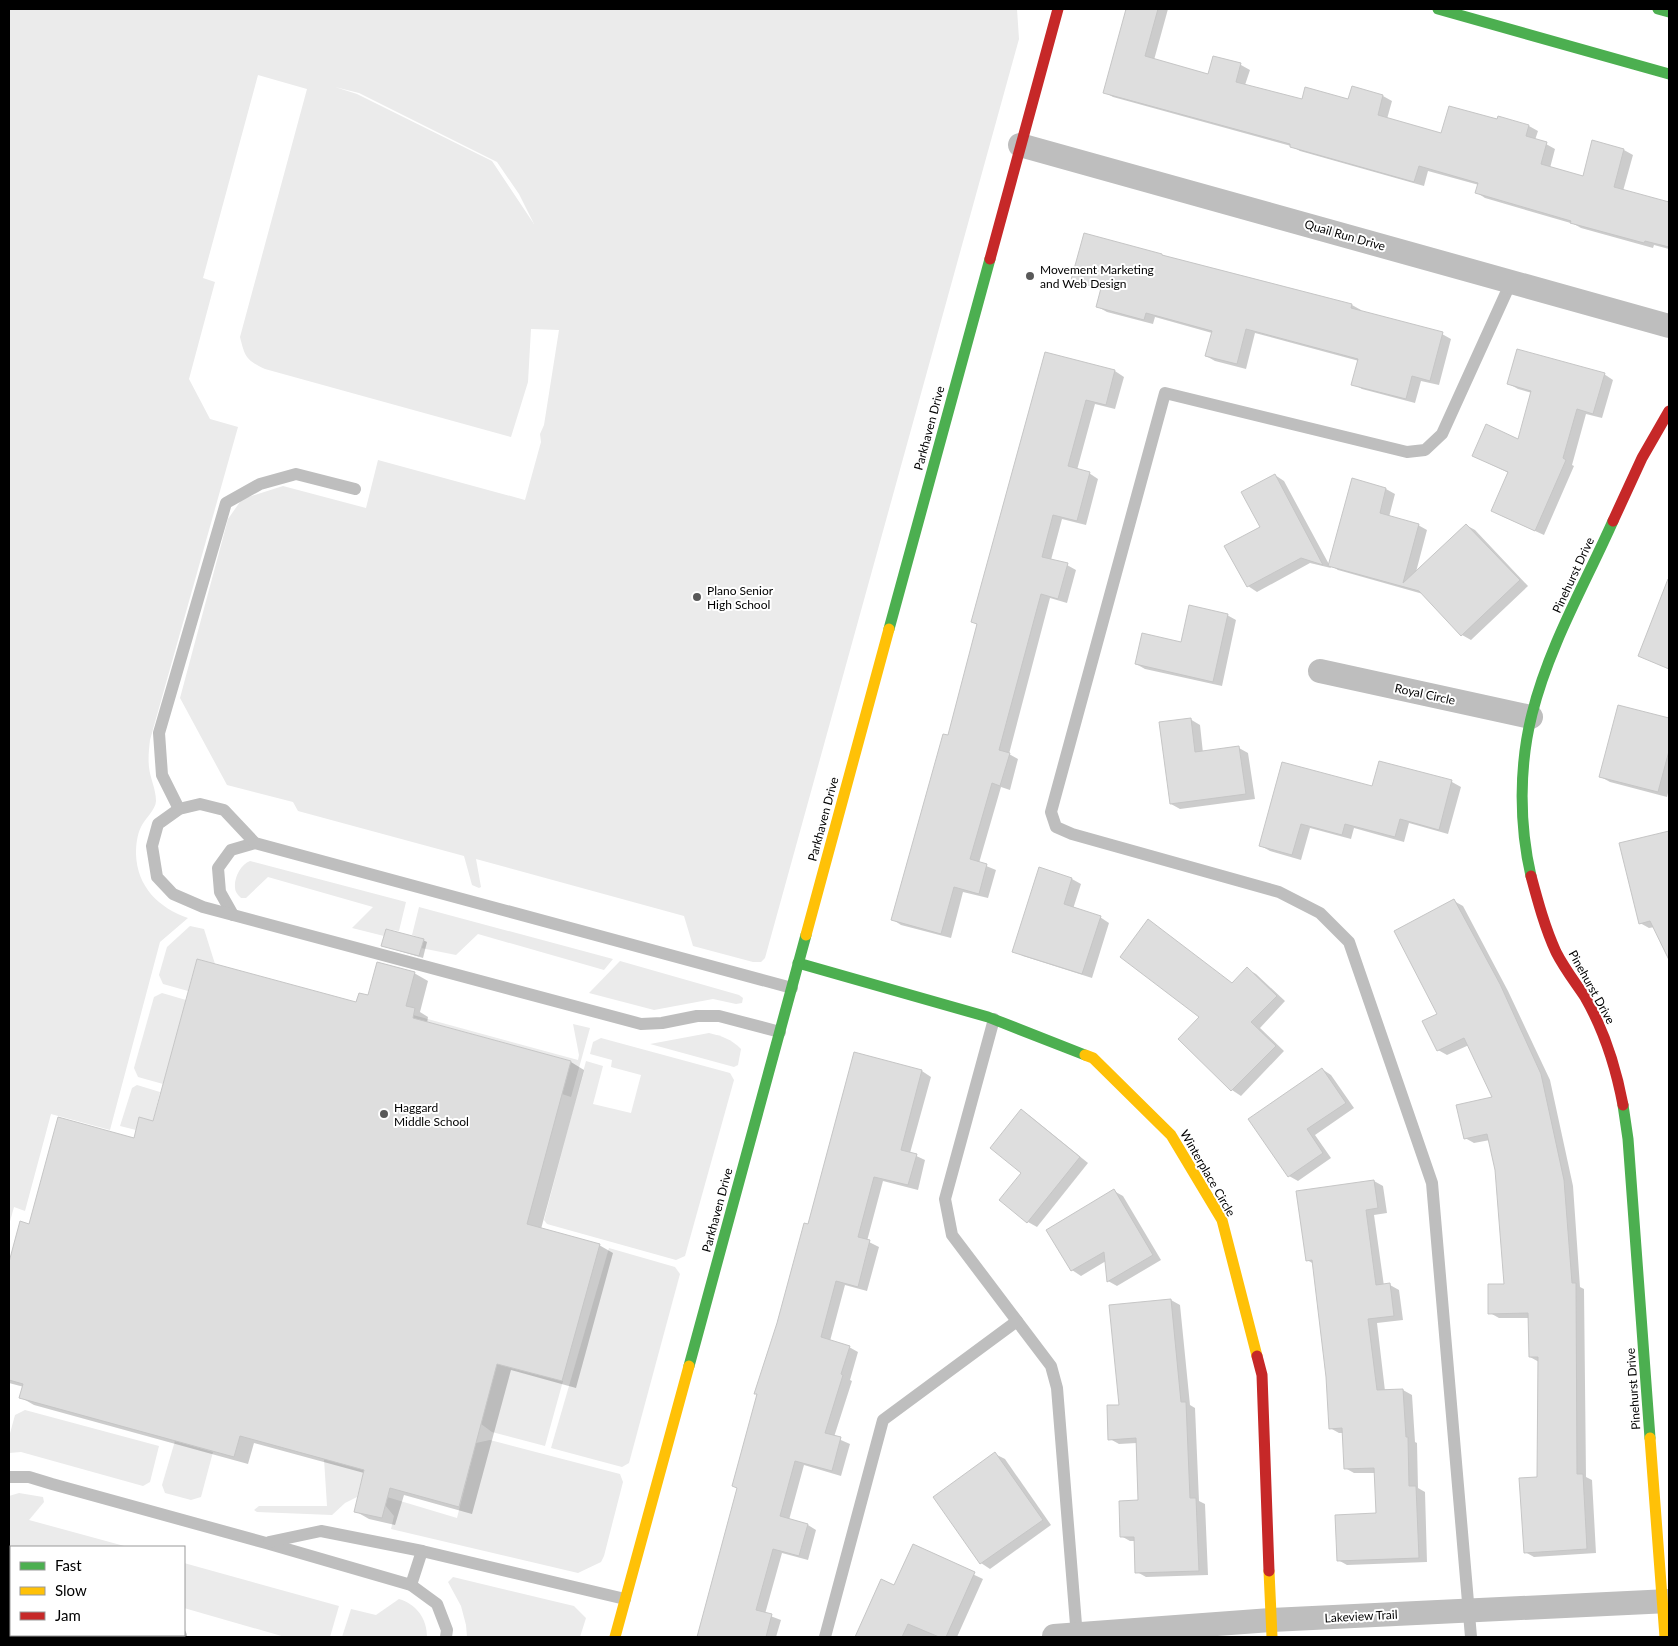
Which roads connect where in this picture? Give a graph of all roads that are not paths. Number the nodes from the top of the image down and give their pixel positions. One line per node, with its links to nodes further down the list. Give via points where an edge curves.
1 (1058, 9): 7 (street, Parkhaven Drive)
2 (1438, 9): 5 (street)
3 (1658, 9): 4 (street)
4 (1669, 12)
5 (1469, 13): 6 (street)
6 (1669, 74)
7 (1020, 145): 8 (street, Quail Run Drive); 17 (street, Parkhaven Drive)
8 (1511, 282): 9 (street, Quail Run Drive); 28 (lane, via 1442,434 1424,450 1407,452 1165,393 1051,812 1056,827 1072,834 1279,892 1320,913 1349,942 1432,1183)
9 (1669, 326)
10 (1669, 411): 13 (street, Pinehurst Drive, via 1644,454 1562,630)
11 (355, 489): 14 (lane, via 296,474 260,484 226,503 159,733 162,775)
12 (1320, 671): 13 (street, Royal Circle)
13 (1531, 717): 27 (street, Pinehurst Drive, via 1523,765 1523,827 1531,875 1544,924 1563,965 1600,1029 1622,1095)
14 (179, 809): 15 (lane, via 200,804 224,810); 16 (lane, via 158,824 152,846 157,877 173,894)
15 (255, 843): 16 (lane, via 231,850 218,868 220,892); 18 (lane)
16 (234, 916): 20 (lane, via 641,1024 719,1016)
17 (798, 963): 18 (street, Parkhaven Drive); 19 (street, Winterplace Circle)
18 (792, 988): 20 (street, Parkhaven Drive)
19 (994, 1019): 21 (lane, via 944,1199 952,1235); 29 (street, Winterplace Circle, via 1093,1058 1171,1135 1222,1220 1262,1375)
20 (780, 1032): 26 (street, Parkhaven Drive)
21 (1017, 1321): 31 (lane, via 1051,1366 1057,1388); 34 (lane, via 883,1420)
22 (9, 1477): 23 (lane, via 29,1477)
23 (266, 1543): 24 (lane, via 321,1532); 25 (lane)
24 (422, 1551): 25 (lane); 26 (lane)
25 (411, 1585): 32 (lane, via 437,1604)
26 (626, 1599): 33 (street, Parkhaven Drive)
27 (1666, 1601): 28 (street, Lakeview Trail); 36 (street, Pinehurst Drive)
28 (1470, 1611): 29 (street, Lakeview Trail); 35 (lane)
29 (1272, 1629): 31 (street, Lakeview Trail)
30 (1054, 1636): 31 (street, Lakeview Trail)
31 (1077, 1636)
32 (446, 1637)
33 (615, 1637)
34 (825, 1637)
35 (1471, 1637)
36 (1665, 1637)

